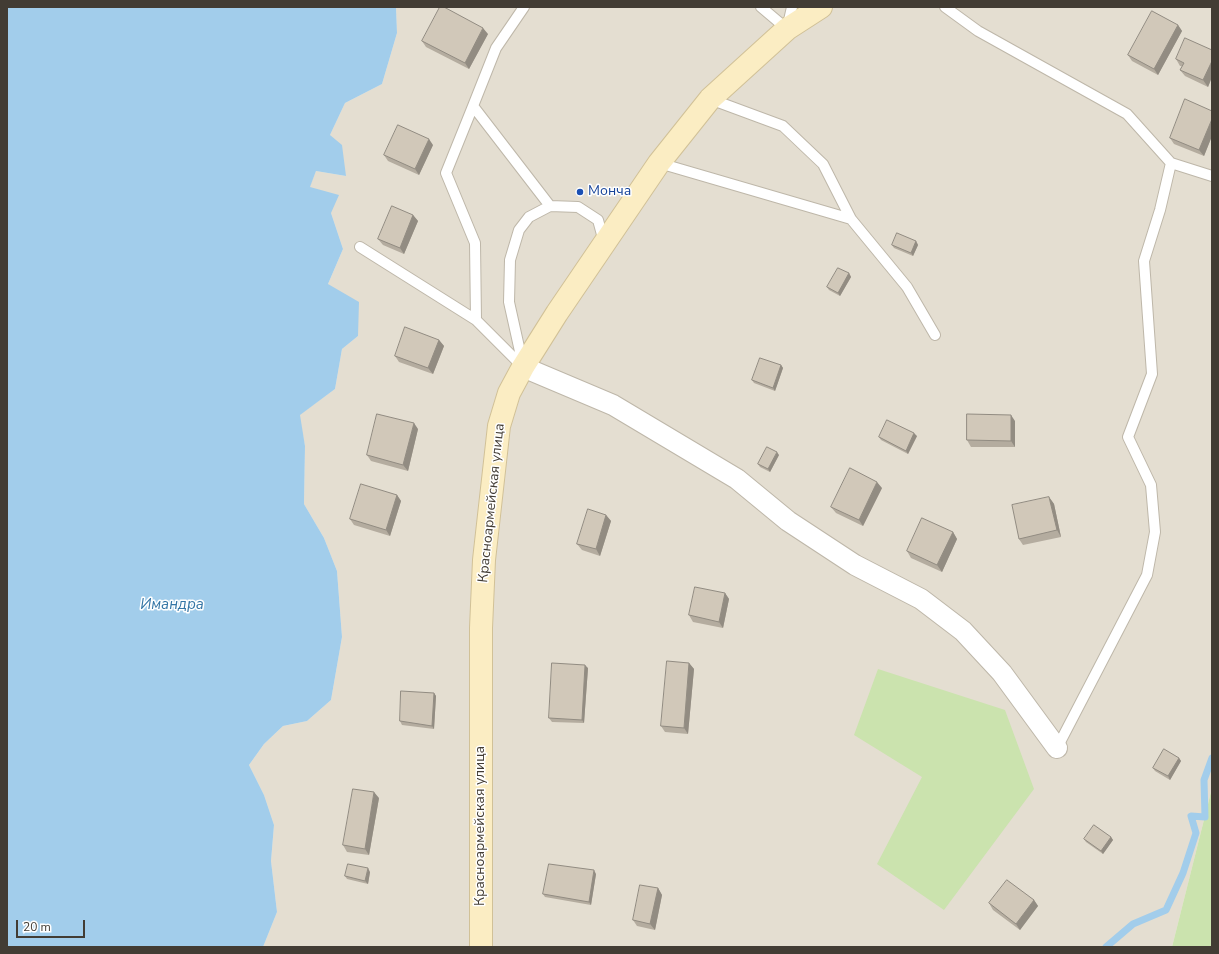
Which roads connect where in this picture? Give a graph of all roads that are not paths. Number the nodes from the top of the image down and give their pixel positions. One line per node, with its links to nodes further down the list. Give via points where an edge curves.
1 (524, 7): 8 (lane, via 496,48)
2 (761, 7): 6 (lane)
3 (792, 7): 6 (lane)
4 (821, 7): 6 (street, Красноармейская улица)
5 (945, 7): 10 (lane, via 978,31 1127,114)
6 (787, 30): 7 (street, Красноармейская улица)
7 (710, 99): 9 (street, Красноармейская улица); 13 (lane, via 783,126 823,164)
8 (473, 106): 12 (lane); 16 (lane, via 446,173 475,242)
9 (660, 163): 13 (lane); 14 (street, Красноармейская улица)
10 (1171, 163): 11 (lane); 19 (lane, via 1144,261 1152,374 1128,436 1151,485 1156,532 1148,575)
11 (1212, 176)
12 (550, 206): 14 (lane, via 578,207 598,220); 18 (lane, via 529,217 519,230 510,260 509,302)
13 (851, 219): 17 (lane, via 907,287)
14 (605, 245): 18 (street, Красноармейская улица)
15 (360, 247): 16 (lane)
16 (476, 320): 18 (lane)
17 (935, 335)
18 (523, 367): 19 (street, via 612,405 737,479 788,521 855,564 921,599 963,631 1002,673); 20 (street, Красноармейская улица, via 509,393 499,426 484,560 481,628)
19 (1057, 748)
20 (481, 947)

